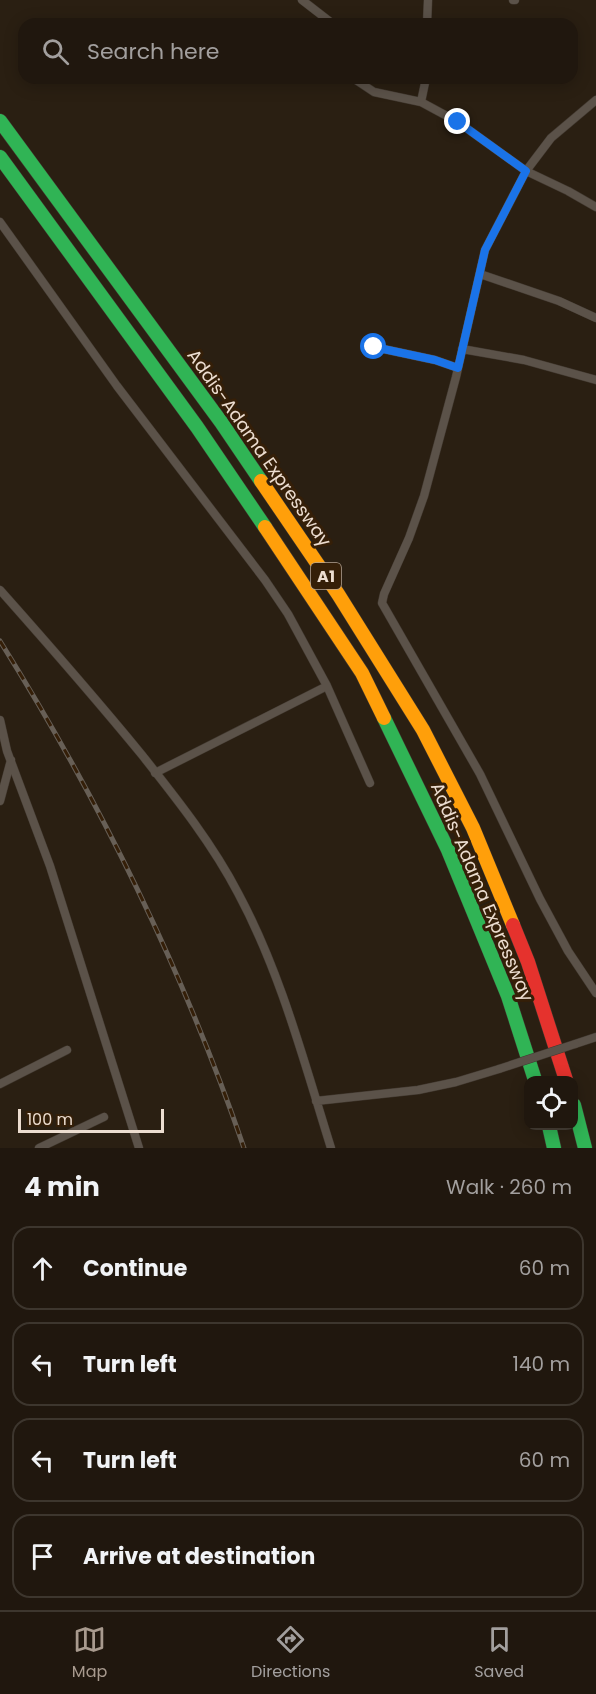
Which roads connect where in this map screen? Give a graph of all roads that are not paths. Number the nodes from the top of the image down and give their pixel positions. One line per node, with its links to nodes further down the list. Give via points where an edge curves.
1 (302, 0): 3 (street)
2 (428, 0): 4 (street)
3 (325, 18)
4 (427, 18)
5 (362, 84): 8 (street, via 374,92)
6 (425, 84): 8 (street)
7 (596, 100): 11 (street, via 551,138)
8 (421, 102): 11 (street, via 458,122)
9 (0, 121): 31 (highway, Addis-Adama Expressway / A1, via 228,432 338,594 423,730 472,828 528,962)
10 (0, 157): 30 (highway, Addis-Adama Expressway / A1, via 197,427 362,673 448,850 508,996)
11 (526, 171): 12 (street); 14 (street, via 485,250)
12 (596, 207)
13 (0, 222): 21 (street, via 117,386 265,580)
14 (480, 274): 15 (street); 17 (street)
15 (596, 318)
16 (374, 347): 18 (street)
17 (462, 349): 18 (street); 19 (street, via 524,360)
18 (458, 368): 27 (street, via 424,496 382,603 480,774 568,951)
19 (596, 380)
20 (0, 590): 24 (street)
21 (327, 686): 24 (street); 25 (street)
22 (0, 720): 23 (street)
23 (11, 760): 26 (street); 38 (street, via 50,866)
24 (155, 772): 33 (street, via 195,824 237,891 262,942)
25 (370, 783)
26 (0, 801)
27 (596, 993)
28 (596, 1037): 33 (street, bridge, via 456,1082)
29 (67, 1050): 32 (street)
30 (534, 1076)
31 (565, 1076)
32 (0, 1084)
33 (316, 1101): 39 (street)
34 (104, 1116): 37 (street)
35 (578, 1124): 41 (highway)
36 (550, 1130): 40 (highway)
37 (39, 1148)
38 (139, 1148)
39 (331, 1148)
40 (554, 1148)
41 (585, 1148)

